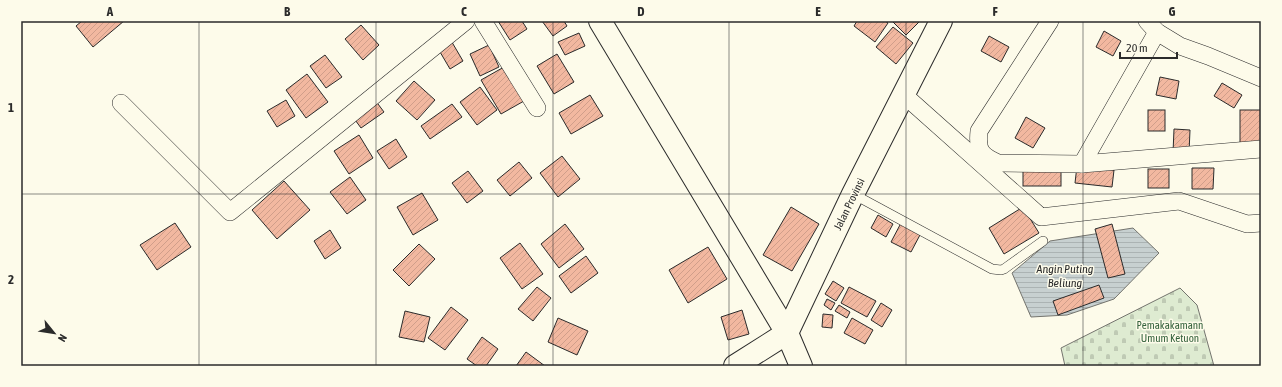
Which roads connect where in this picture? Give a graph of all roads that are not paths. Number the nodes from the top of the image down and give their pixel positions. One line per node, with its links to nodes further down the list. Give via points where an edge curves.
1 (466, 21): 9 (street, via 230,212)
2 (483, 21): 10 (street)
3 (600, 21): 16 (main road)
4 (941, 21): 8 (main road, Jalan Provinsi)
5 (1050, 21): 12 (street, via 979,131 978,143 981,153 998,163)
6 (1152, 26): 7 (street, via 1180,46); 12 (street)
7 (1261, 78)
8 (904, 95): 13 (main road, Jalan Provinsi); 14 (street, via 1041,217 1179,201 1247,224)
9 (121, 103)
10 (537, 108)
11 (1261, 149): 12 (street)
12 (1082, 164)
13 (854, 194): 15 (lane, via 992,269 1004,269); 16 (main road, Jalan Provinsi)
14 (1261, 222)
15 (1043, 241)
16 (787, 333): 17 (main road); 18 (main road)
17 (735, 366)
18 (801, 366)

